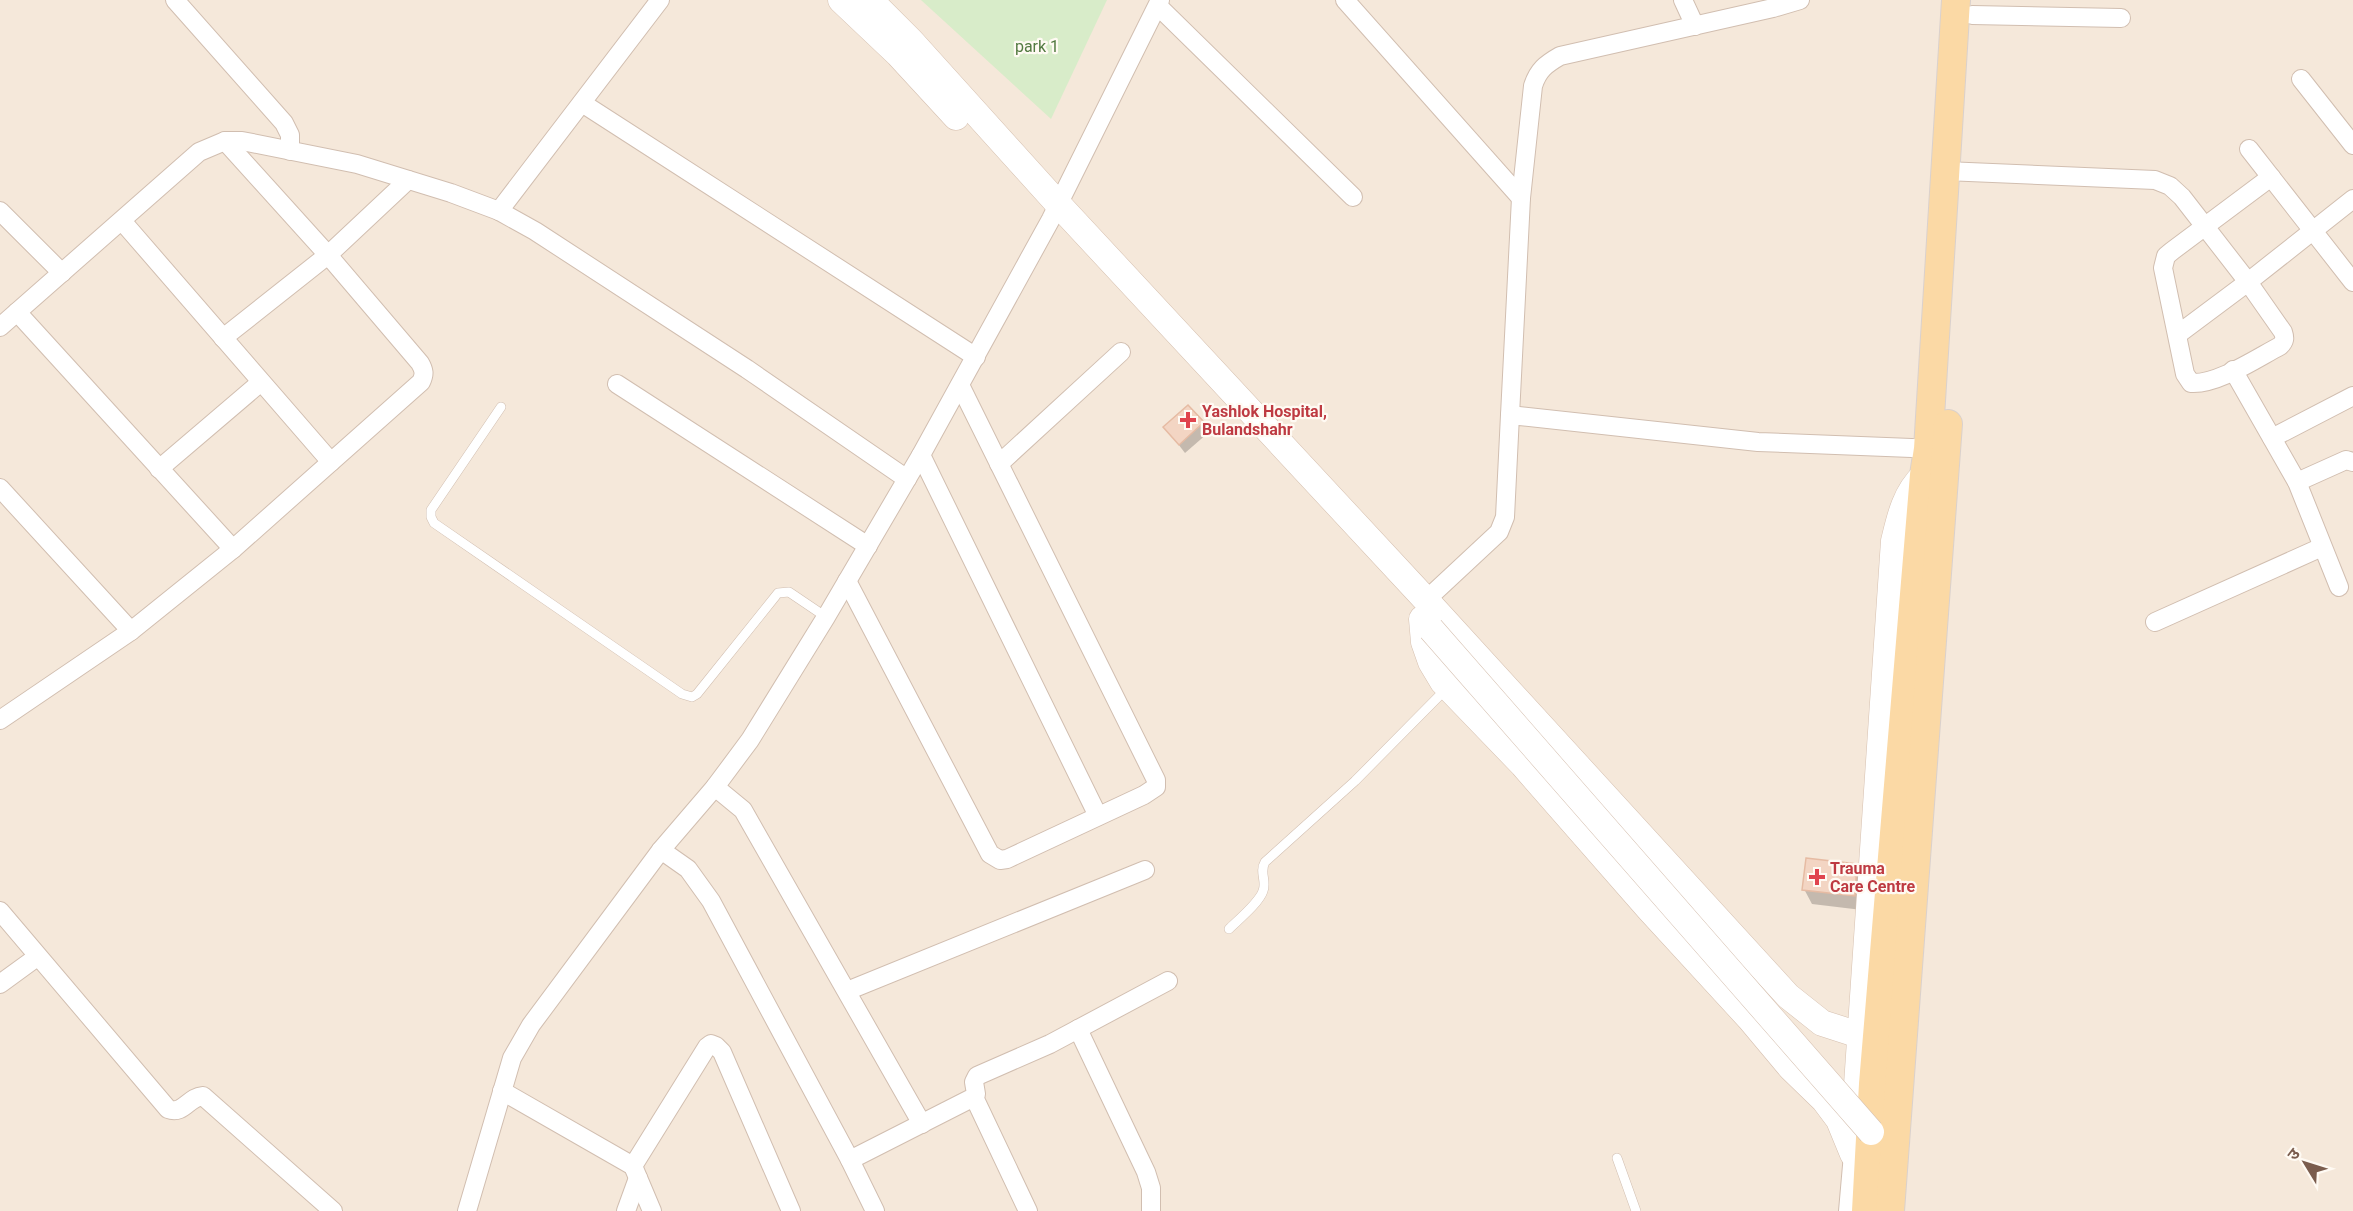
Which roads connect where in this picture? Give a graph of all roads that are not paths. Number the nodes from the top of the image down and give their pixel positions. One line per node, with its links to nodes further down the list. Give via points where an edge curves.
1 (175, 0): 18 (street, via 284,123 290,135)
2 (660, 0): 14 (street)
3 (841, 0): 27 (street)
4 (870, 0): 27 (street, via 911,41)
5 (1345, 0): 23 (street)
6 (1683, 0): 12 (street)
7 (1800, 0): 12 (street)
8 (1947, 0): 10 (street)
9 (1159, 3): 22 (street); 27 (street)
10 (1965, 3): 11 (street); 19 (main road)
11 (2121, 18)
12 (1695, 26): 23 (street, via 1560,56 1547,63 1533,86)
13 (2301, 79): 16 (street)
14 (582, 103): 26 (street); 40 (street)
15 (225, 141): 18 (street); 28 (street, via 199,152); 31 (street)
16 (2353, 145)
17 (2249, 149): 20 (street)
18 (290, 151): 21 (street, via 357,164)
19 (1953, 171): 29 (street, via 2155,180 2182,197); 50 (main road)
20 (2271, 177): 29 (street); 30 (street)
21 (408, 180): 26 (street); 31 (street)
22 (1353, 197)
23 (1521, 198): 47 (street)
24 (2353, 199): 30 (street)
25 (0, 211): 32 (street)
26 (499, 211): 55 (street, via 747,369)
27 (1055, 212): 40 (street); 63 (street)
28 (122, 221): 32 (street); 38 (street)
29 (2205, 226): 33 (street); 37 (street, via 2164,262)
30 (2311, 230): 33 (street); 34 (street)
31 (328, 255): 38 (street); 51 (street, via 424,369 421,382)
32 (62, 273): 35 (street)
33 (2248, 282): 37 (street); 41 (street, via 2285,337 2280,346)
34 (2353, 282)
35 (17, 312): 36 (street); 54 (street)
36 (0, 327)
37 (2177, 335): 41 (street, via 2185,374 2191,383 2213,380)
38 (223, 338): 42 (street)
39 (1121, 352): 53 (street)
40 (976, 357): 44 (street)
41 (2233, 370): 48 (street)
42 (261, 382): 51 (street); 54 (street)
43 (617, 384): 58 (street)
44 (960, 385): 49 (street); 53 (street)
45 (2353, 396): 48 (street)
46 (501, 407): 64 (lane, via 431,510 434,523 682,694 697,694 778,593 789,592)
47 (1510, 415): 50 (street); 63 (street, via 1505,517 1498,532)
48 (2272, 438): 56 (street)
49 (921, 455): 55 (street); 70 (street)
50 (1933, 458): 80 (street, via 1900,511 1894,541); 84 (main road); 100 (main road)
51 (331, 462): 60 (street)
52 (2353, 462): 56 (street, via 2346,460)
53 (999, 464): 70 (street, via 1156,780 1154,791)
54 (159, 469): 60 (street)
55 (907, 479): 58 (street)
56 (2296, 482): 59 (street)
57 (0, 488): 66 (street)
58 (868, 546): 61 (street)
59 (2322, 547): 62 (street); 65 (street)
60 (234, 549): 66 (street)
61 (847, 581): 64 (street); 70 (street, via 990,854 1007,859)
62 (2339, 587)
63 (1427, 616): 67 (street, via 1424,642 1431,662); 80 (street, via 1788,996 1822,1023); 84 (street, bridge)
64 (826, 617): 69 (street, via 750,740)
65 (2155, 622)
66 (131, 632): 68 (street)
67 (1448, 687): 74 (lane, via 1355,781 1265,862 1261,896); 85 (street, via 1824,1100 1839,1120)
68 (0, 720)
69 (715, 787): 71 (street); 78 (street, via 739,806)
70 (1098, 816)
71 (661, 850): 81 (street, via 531,1025 512,1058); 87 (street, via 688,869 701,884)
72 (1145, 870): 78 (street)
73 (0, 911): 75 (street)
74 (1229, 929)
75 (37, 957): 77 (street); 89 (street, via 168,1109 181,1110 203,1095)
76 (1168, 981): 79 (street)
77 (0, 984)
78 (847, 991): 83 (street)
79 (1078, 1029): 82 (street, via 977,1076); 96 (street, via 1146,1172)
80 (1859, 1035): 85 (street)
81 (502, 1091): 88 (street); 90 (street)
82 (974, 1097): 83 (street); 95 (street)
83 (922, 1124): 87 (street)
84 (1871, 1132): 99 (main road)
85 (1853, 1154): 98 (street)
86 (1617, 1158): 97 (lane)
87 (850, 1160): 94 (street)
88 (636, 1172): 91 (street); 92 (street); 93 (street, via 711,1044 722,1052)
89 (333, 1211)
90 (467, 1211)
91 (626, 1211)
92 (652, 1211)
93 (791, 1211)
94 (875, 1211)
95 (1028, 1211)
96 (1151, 1211)
97 (1636, 1211)
98 (1848, 1211)
99 (1866, 1211)
100 (1890, 1211)

